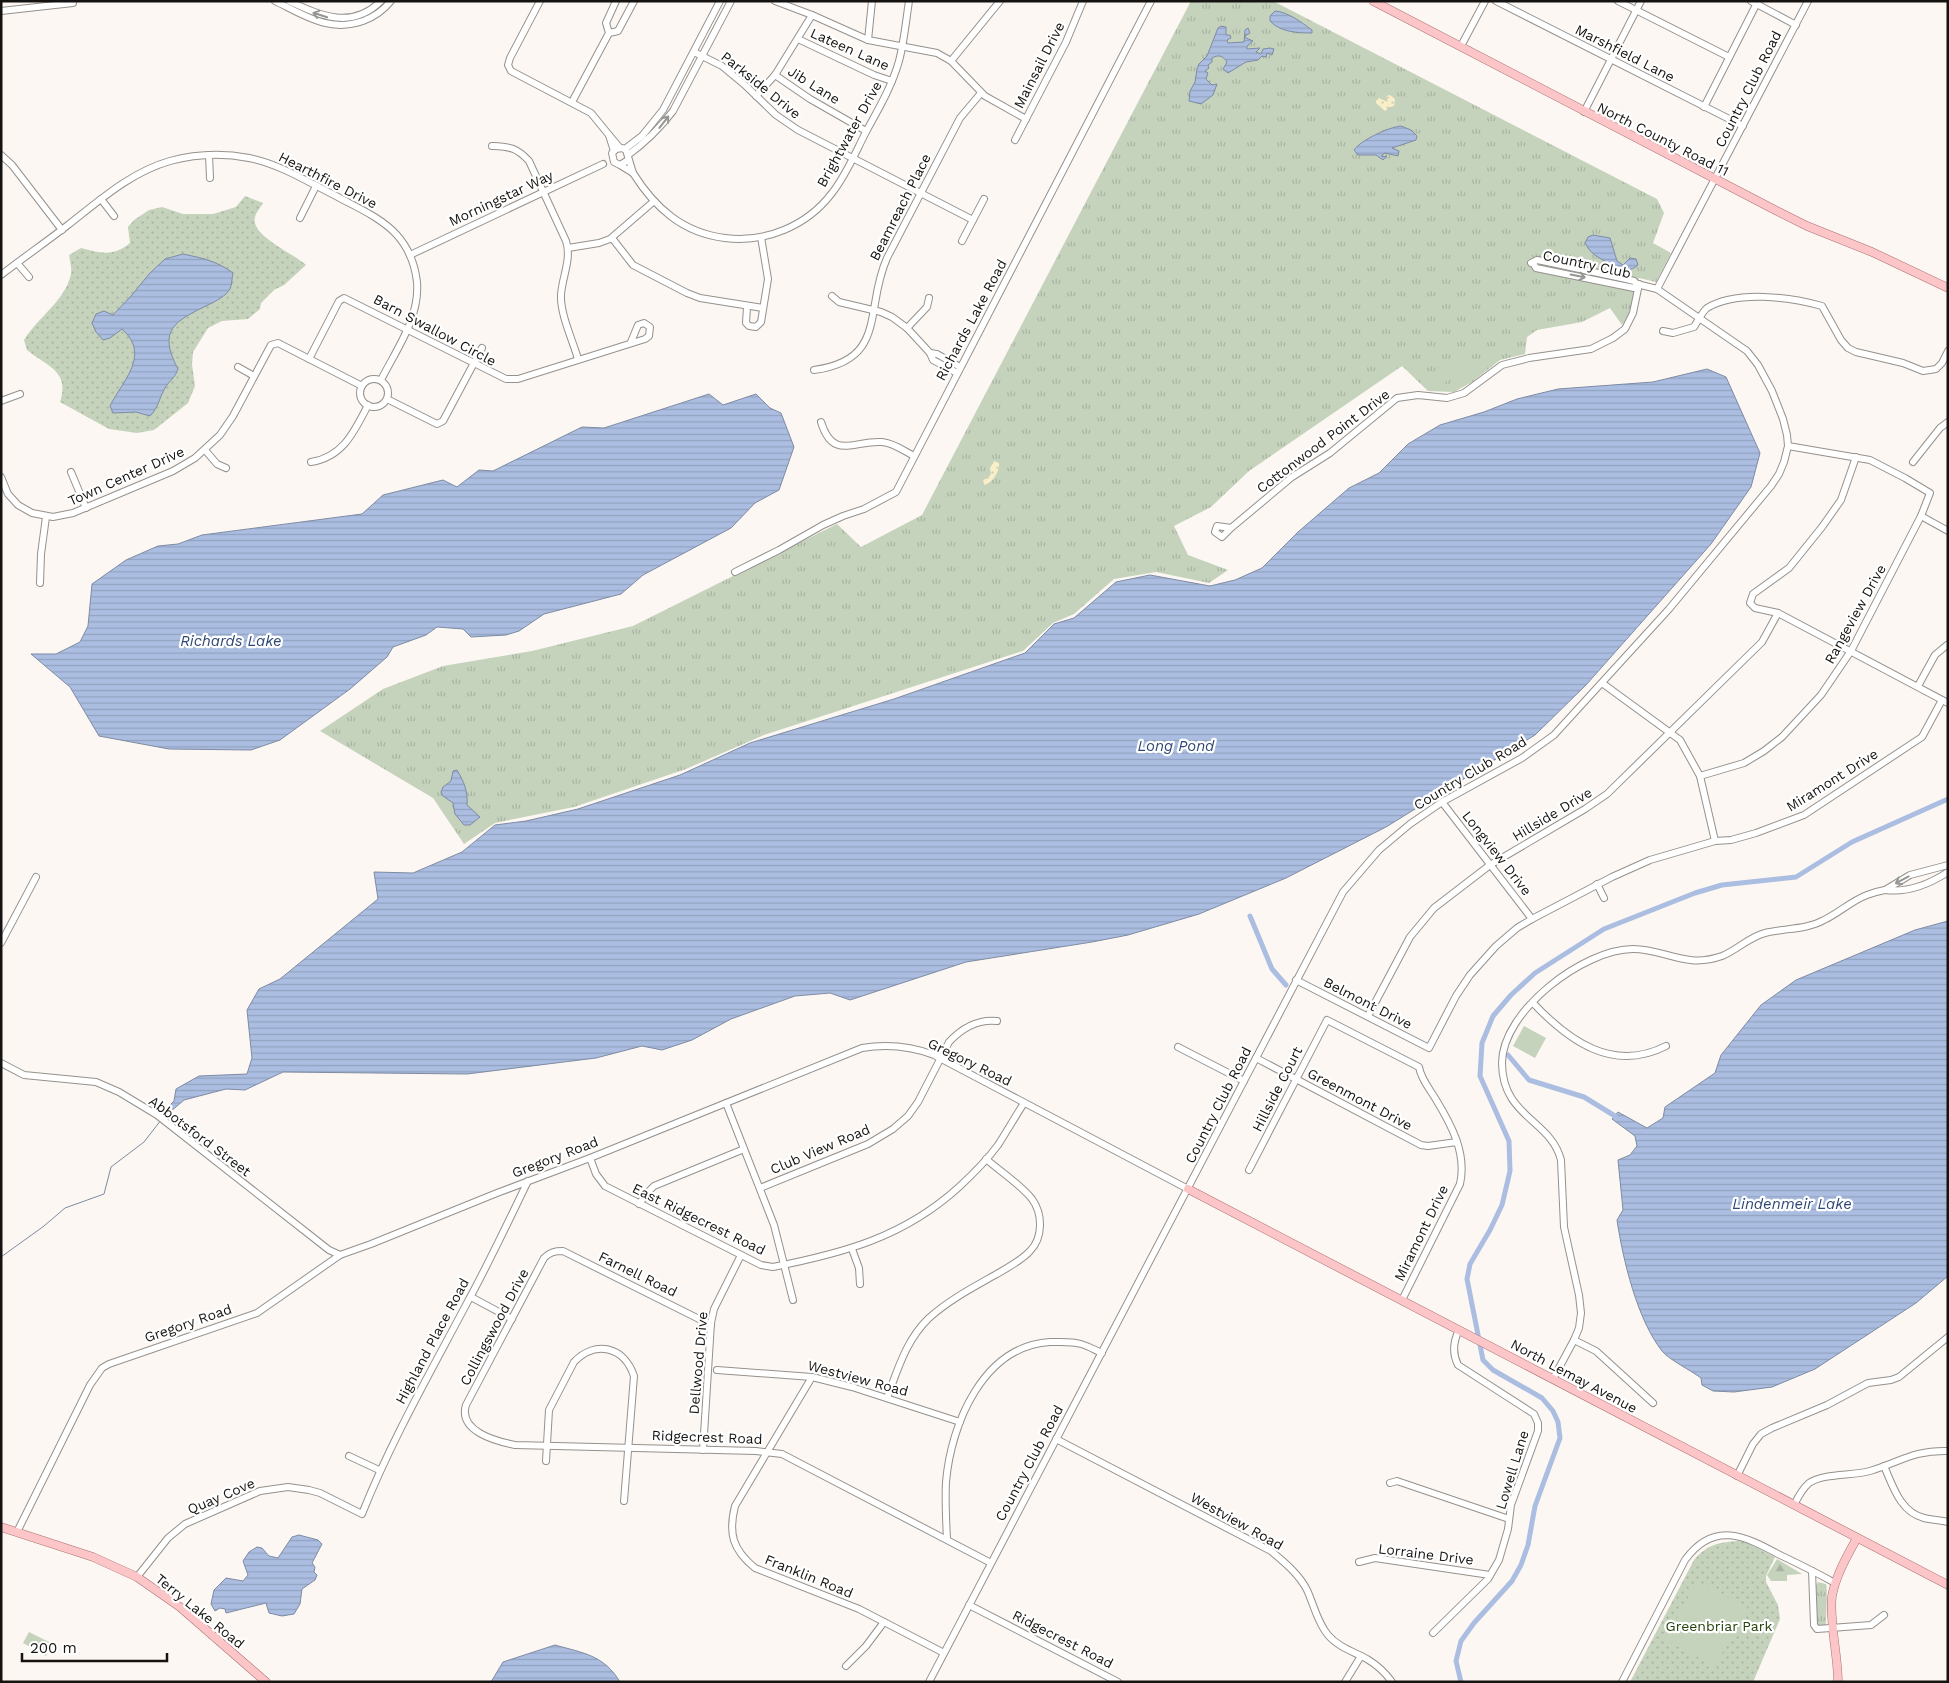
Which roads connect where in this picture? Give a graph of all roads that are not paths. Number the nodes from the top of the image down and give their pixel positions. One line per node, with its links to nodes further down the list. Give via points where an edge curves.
1 (275, 1): 23 (street)
2 (381, 1): 27 (street)
3 (391, 1): 27 (street, via 371,18)
4 (540, 1): 43 (street, via 508,65 511,71)
5 (616, 1): 29 (street, via 606,23)
6 (634, 1): 29 (street, via 618,31)
7 (720, 1): 34 (street, Morningstar Way)
8 (731, 1): 35 (street, Morningstar Way)
9 (775, 1): 26 (street)
10 (872, 1): 31 (street)
11 (909, 1): 32 (street, Brightwater Drive)
12 (1000, 1): 37 (street)
13 (1083, 1): 46 (street, Mainsail Drive, via 1066,42)
14 (1151, 1): 99 (street, Richards Lake Road)
15 (1373, 1): 33 (main road, North County Road 11)
16 (1485, 1): 33 (street)
17 (1496, 1): 38 (street, Marshfield Lane)
18 (1618, 1): 25 (street)
19 (1641, 1): 25 (street)
20 (1808, 1): 28 (street, Country Club Road)
21 (1755, 2): 28 (street); 36 (street)
22 (73, 3): 24 (street)
23 (290, 4): 27 (street, via 325,16)
24 (1, 11)
25 (1636, 11): 36 (street); 38 (street)
26 (812, 15): 30 (street); 31 (street)
27 (350, 20)
28 (1796, 25): 47 (street, Country Club Road)
29 (609, 33): 43 (street)
30 (798, 39): 39 (street); 40 (street, Lateen Lane)
31 (868, 40): 32 (street)
32 (902, 46): 37 (street, via 930,50); 40 (street, Brightwater Drive)
33 (1461, 46): 45 (main road, North County Road 11)
34 (694, 52): 35 (street, Parkside Drive); 51 (street, Morningstar Way, via 663,110 642,136)
35 (702, 56): 42 (street, Parkside Drive, via 722,66); 51 (street, Morningstar Way, one-way to 35, via 646,142 662,126)
36 (1729, 57): 44 (street)
37 (951, 61): 41 (street)
38 (1611, 61): 44 (street, Marshfield Lane); 45 (street)
39 (775, 75): 42 (street); 48 (street, Jib Lane)
40 (892, 81): 48 (street, Brightwater Drive)
41 (981, 93): 46 (street); 62 (street, Beamreach Place, via 960,118)
42 (756, 96): 54 (street, Parkside Drive, via 798,130)
43 (572, 102): 51 (street, via 592,113)
44 (1704, 107): 47 (street, Marshfield Lane)
45 (1584, 112): 59 (main road, North County Road 11)
46 (1026, 119): 49 (street, Mainsail Drive)
47 (1743, 126): 59 (street, Country Club Road)
48 (866, 131): 54 (street, Brightwater Drive)
49 (1015, 140)
50 (492, 146): 61 (street, via 511,147 520,152 529,161)
51 (621, 153): 55 (street, Morningstar Way); 56 (street); 56 (street); 57 (street)
52 (1, 155): 69 (street)
53 (209, 155): 58 (street); 60 (street, Hearthfire Drive, via 265,162); 63 (street, Hearthfire Drive, via 180,158 147,169)
54 (853, 157): 62 (street, Parkside Drive); 70 (street, Brightwater Drive, via 838,185 818,208 789,228)
55 (603, 164): 56 (street, Morningstar Way); 61 (street, Morningstar Way)
56 (617, 164): 57 (street)
57 (633, 173): 65 (street, Brightwater Drive)
58 (210, 178)
59 (1716, 180): 80 (main road, North County Road 11, via 1807,226); 81 (street, Country Club Road)
60 (316, 186): 67 (street); 74 (street, Hearthfire Drive, via 383,222 401,240)
61 (544, 192): 73 (street); 74 (street, Morningstar Way)
62 (921, 193): 68 (street, Parkside Drive); 86 (street, Beamreach Place, via 884,264)
63 (101, 199): 66 (street); 69 (street, Hearthfire Drive)
64 (984, 199): 68 (street)
65 (654, 202): 70 (street, Brightwater Drive, via 677,221 704,234 732,239); 71 (street)
66 (114, 216)
67 (300, 218)
68 (973, 220): 72 (street)
69 (62, 230): 75 (street, Hearthfire Drive)
70 (760, 237): 85 (street, via 768,279)
71 (612, 238): 73 (street); 84 (street, via 633,265 679,289 700,298)
72 (962, 241)
73 (568, 248): 95 (street, via 561,295)
74 (410, 255): 89 (street, Hearthfire Drive, via 417,291 415,311)
75 (17, 263): 77 (street, Hearthfire Drive); 78 (street)
76 (1532, 263): 79 (street, Country Club, via 1537,260)
77 (1, 275)
78 (28, 277)
79 (1638, 284): 81 (street); 121 (street, Cottonwood Point Drive, via 1633,313 1625,329 1613,338 1591,349 1502,365 1464,393 1447,398 1397,398 1330,453 1292,477)
80 (1948, 288)
81 (1657, 289): 87 (street, Country Club Road)
82 (832, 296): 86 (street, via 839,302)
83 (929, 298): 88 (street, via 927,307)
84 (747, 307): 85 (street); 85 (street, via 746,324 753,327 761,322)
85 (763, 308)
86 (874, 310): 88 (street); 98 (street, Beamreach Place, via 866,341 856,354 836,366)
87 (1700, 317): 90 (street, via 1694,327 1673,333); 93 (street, via 1705,309 1721,302 1753,296 1811,303 1822,306 1841,340 1856,352 1923,371 1936,369); 109 (street, Country Club Road, via 1747,351 1758,365 1783,420)
88 (907, 328): 99 (street, via 930,353)
89 (407, 329): 94 (street, Barn Swallow Circle, via 347,298 342,299); 96 (street, Barn Swallow Circle); 101 (street, Hearthfire Drive)
90 (1663, 331)
91 (631, 342): 95 (street, Barn Swallow Circle)
92 (482, 348): 96 (street)
93 (1948, 351)
94 (309, 359): 100 (street, Town Center Drive, via 273,343); 102 (street)
95 (578, 359): 96 (street, Barn Swallow Circle, via 506,380)
96 (473, 364): 104 (street, via 442,421 437,424)
97 (238, 367): 100 (street)
98 (814, 370)
99 (959, 370): 111 (street, Richards Lake Road)
100 (254, 376): 110 (street, Town Center Drive, via 227,426)
101 (381, 380): 102 (street, via 370,380); 104 (street, via 387,387)
102 (362, 386): 106 (street, via 361,395)
103 (20, 394): 105 (street)
104 (387, 399): 106 (street, via 380,405)
105 (1, 401)
106 (368, 405): 113 (street, via 343,447)
107 (821, 422): 111 (street, via 826,436 839,445 881,442)
108 (1948, 422): 114 (street)
109 (1788, 446): 112 (street); 128 (street, Country Club Road, via 1779,474 1771,486)
110 (205, 450): 115 (street, via 217,464); 118 (street, Town Center Drive, via 174,471)
111 (914, 456): 123 (street, Richards Lake Road, via 896,492 823,525)
112 (1856, 458): 119 (street, Rangeview Drive, via 1870,460 1930,493); 125 (street, via 1841,500 1817,534 1789,568 1751,596 1750,603 1755,608)
113 (311, 462)
114 (1914, 462)
115 (226, 468)
116 (71, 472): 118 (street)
117 (1, 477): 120 (street, via 8,494 18,505)
118 (86, 508): 120 (street, Town Center Drive, via 67,516)
119 (1921, 516): 122 (street); 127 (street, Rangeview Drive)
120 (46, 517): 124 (street)
121 (1231, 528)
122 (1948, 531)
123 (735, 572)
124 (40, 583)
125 (1778, 613): 127 (street); 131 (street, Hillside Drive, via 1762,642)
126 (1947, 645): 129 (street, via 1935,655)
127 (1851, 651): 129 (street); 132 (street, Rangeview Drive, via 1821,696 1773,744 1744,763)
128 (1602, 683): 131 (street); 133 (street, Country Club Road, via 1554,735 1535,750)
129 (1918, 686): 130 (street)
130 (1945, 701): 134 (street, Miramont Drive, via 1922,738 1826,802 1768,830)
131 (1671, 732): 132 (street, via 1680,740); 135 (street, Hillside Drive, via 1595,803)
132 (1700, 776): 134 (street)
133 (1442, 802): 135 (street, Longview Drive); 144 (street, Country Club Road, via 1399,832 1356,876 1335,907)
134 (1715, 841): 139 (street, Miramont Drive, via 1650,860)
135 (1490, 865): 142 (street, Longview Drive); 146 (street, Hillside Drive, via 1444,899 1422,922 1405,945)
136 (1948, 865): 140 (street, one-way to 140, via 1910,876)
137 (1948, 872): 140 (street, via 1913,889)
138 (36, 877): 143 (street)
139 (1598, 884): 141 (street); 142 (street, Miramont Drive)
140 (1885, 890): 145 (street, via 1867,895 1816,924 1766,933 1722,956 1709,959 1694,961 1629,949 1609,952 1587,961 1559,979)
141 (1604, 898)
142 (1532, 919): 151 (street, Miramont Drive, via 1506,937 1478,964 1456,996)
143 (1, 943)
144 (1296, 980): 146 (street, Belmont Drive); 152 (street, Country Club Road)
145 (1534, 1003): 149 (street, via 1567,1035 1602,1051 1630,1056 1648,1054); 181 (street, via 1516,1022 1506,1039 1503,1074 1518,1108 1559,1151 1564,1227 1581,1304 1581,1319)
146 (1368, 1016): 151 (street, Belmont Drive)
147 (1327, 1020): 155 (street, Hillside Court); 159 (street, Miramont Drive, via 1419,1068)
148 (997, 1022): 153 (street, Club View Road, via 986,1020 964,1028 949,1042)
149 (1666, 1046)
150 (1178, 1047): 156 (street)
151 (1429, 1048)
152 (1256, 1058): 155 (street, Greenmont Drive); 156 (street, Country Club Road)
153 (940, 1059): 157 (street, Gregory Road, via 922,1051 896,1046 862,1048); 158 (street, Gregory Road); 165 (street, Club View Road, via 918,1102 893,1129 868,1144)
154 (1, 1064): 170 (street, Abbotsford Street, via 24,1074 96,1082 119,1092 157,1115 322,1245)
155 (1296, 1079): 159 (street, Greenmont Drive, via 1421,1144); 163 (street, Hillside Court)
156 (1244, 1081): 166 (street, Country Club Road)
157 (726, 1103): 160 (street); 161 (street, Gregory Road)
158 (1024, 1103): 162 (street, East Ridgecrest Road); 166 (street, Gregory Road)
159 (1457, 1142): 176 (street, Miramont Drive, via 1462,1158 1460,1184)
160 (744, 1149): 165 (street); 167 (street, via 654,1186)
161 (590, 1158): 164 (street, Gregory Road); 167 (street, East Ridgecrest Road, via 605,1186)
162 (986, 1159): 168 (street, East Ridgecrest Road, via 941,1204 882,1238); 186 (street, via 1032,1199 1040,1216 1038,1239 1031,1251 1015,1263 947,1303 928,1320 912,1338 902,1357)
163 (1249, 1170)
164 (528, 1181): 170 (street, Gregory Road); 174 (street, Highland Place Road)
165 (760, 1188): 172 (street)
166 (1188, 1189): 176 (main road, North Lemay Avenue); 182 (street, Country Club Road)
167 (640, 1204): 171 (street, East Ridgecrest Road)
168 (852, 1249): 172 (street, East Ridgecrest Road); 173 (street, via 859,1268)
169 (553, 1252): 177 (street, Collingswood Drive, via 544,1258); 178 (street, Farnell Road, via 563,1252)
170 (340, 1255): 208 (street, Gregory Road, via 257,1313 102,1368 90,1385)
171 (741, 1255): 172 (street, East Ridgecrest Road, via 761,1265); 178 (street, Dellwood Drive, via 714,1309)
172 (784, 1265): 175 (street)
173 (860, 1284)
174 (471, 1297): 177 (street); 199 (street, Highland Place Road)
175 (793, 1300)
176 (1402, 1300): 179 (main road, North Lemay Avenue)
177 (512, 1319): 188 (street, Collingswood Drive, via 466,1405)
178 (711, 1325): 193 (street, Dellwood Drive)
179 (1459, 1330): 185 (main road, North Lemay Avenue); 205 (street, Lowell Lane, via 1453,1353 1458,1365 1534,1414 1538,1423)
180 (1948, 1337): 200 (street, via 1899,1377 1868,1382 1827,1405 1761,1434)
181 (1574, 1340): 185 (street); 187 (street, via 1596,1351)
182 (1102, 1353): 189 (street, via 1068,1341 1042,1343 1012,1353 981,1380); 190 (street, Country Club Road)
183 (717, 1370): 184 (street, Westview Road)
184 (812, 1377): 186 (street, Westview Road); 194 (street, Franklin Road)
185 (1553, 1380): 200 (main road, North Lemay Avenue)
186 (887, 1398): 189 (street, Westview Road)
187 (1653, 1403)
188 (465, 1418): 191 (street, Ridgecrest Road, via 474,1429 503,1443)
189 (960, 1422): 210 (street, via 946,1481)
190 (1056, 1439): 212 (street, Country Club Road); 224 (street, Westview Road, via 1271,1551 1306,1588 1329,1636)
191 (547, 1446): 192 (street, Ridgecrest Road); 192 (street, via 549,1410 574,1362 591,1350 600,1348 617,1352 627,1360 634,1376); 197 (street)
192 (629, 1448): 193 (street, Ridgecrest Road); 202 (street)
193 (703, 1450): 194 (street, Ridgecrest Road)
194 (767, 1451): 210 (street, Ridgecrest Road, via 782,1454); 220 (street, Franklin Road, via 735,1506 732,1521 738,1550 755,1568)
195 (1948, 1451): 198 (street, via 1913,1454)
196 (349, 1456): 199 (street)
197 (546, 1461)
198 (1884, 1466): 203 (street, via 1816,1480 1803,1489); 206 (street, via 1898,1499 1907,1510 1927,1519)
199 (379, 1470): 204 (street, Highland Place Road)
200 (1737, 1476): 203 (main road, North Lemay Avenue)
201 (1390, 1483): 205 (street, via 1397,1481)
202 (624, 1501)
203 (1794, 1505): 209 (main road, North Lemay Avenue)
204 (362, 1514): 215 (street, Quay Cove, via 309,1490 288,1488 260,1492 185,1524 168,1538)
205 (1509, 1519): 214 (street, Lowell Lane, via 1498,1560)
206 (1947, 1521)
207 (1, 1527): 208 (main road, Terry Lake Road)
208 (17, 1532): 215 (main road, Terry Lake Road, via 93,1557)
209 (1857, 1538): 216 (main road); 217 (main road, North Lemay Avenue)
210 (947, 1539): 212 (street, Ridgecrest Road)
211 (1359, 1562): 214 (street, Lorraine Drive, via 1375,1558)
212 (991, 1563): 218 (street, Country Club Road)
213 (1812, 1571): 216 (street); 221 (street, via 1814,1625 1818,1630); 231 (street, via 1746,1538 1732,1535 1700,1545 1685,1560)
214 (1490, 1575): 222 (street, Lowell Lane)
215 (137, 1577): 226 (main road, Terry Lake Road, via 180,1607)
216 (1835, 1583): 221 (main road)
217 (1948, 1586)
218 (969, 1605): 223 (street, Country Club Road); 228 (street, Ridgecrest Road)
219 (1884, 1615): 221 (street, via 1871,1625)
220 (884, 1622): 223 (street, Franklin Road); 225 (street)
221 (1834, 1629): 232 (main road)
222 (1433, 1634)
223 (944, 1653): 227 (street, Country Club Road)
224 (1361, 1656): 229 (street); 230 (street, Westview Road, via 1378,1666)
225 (846, 1666)
226 (266, 1682)
227 (928, 1682)
228 (1118, 1682)
229 (1345, 1682)
230 (1392, 1682)
231 (1622, 1682)
232 (1838, 1682)

